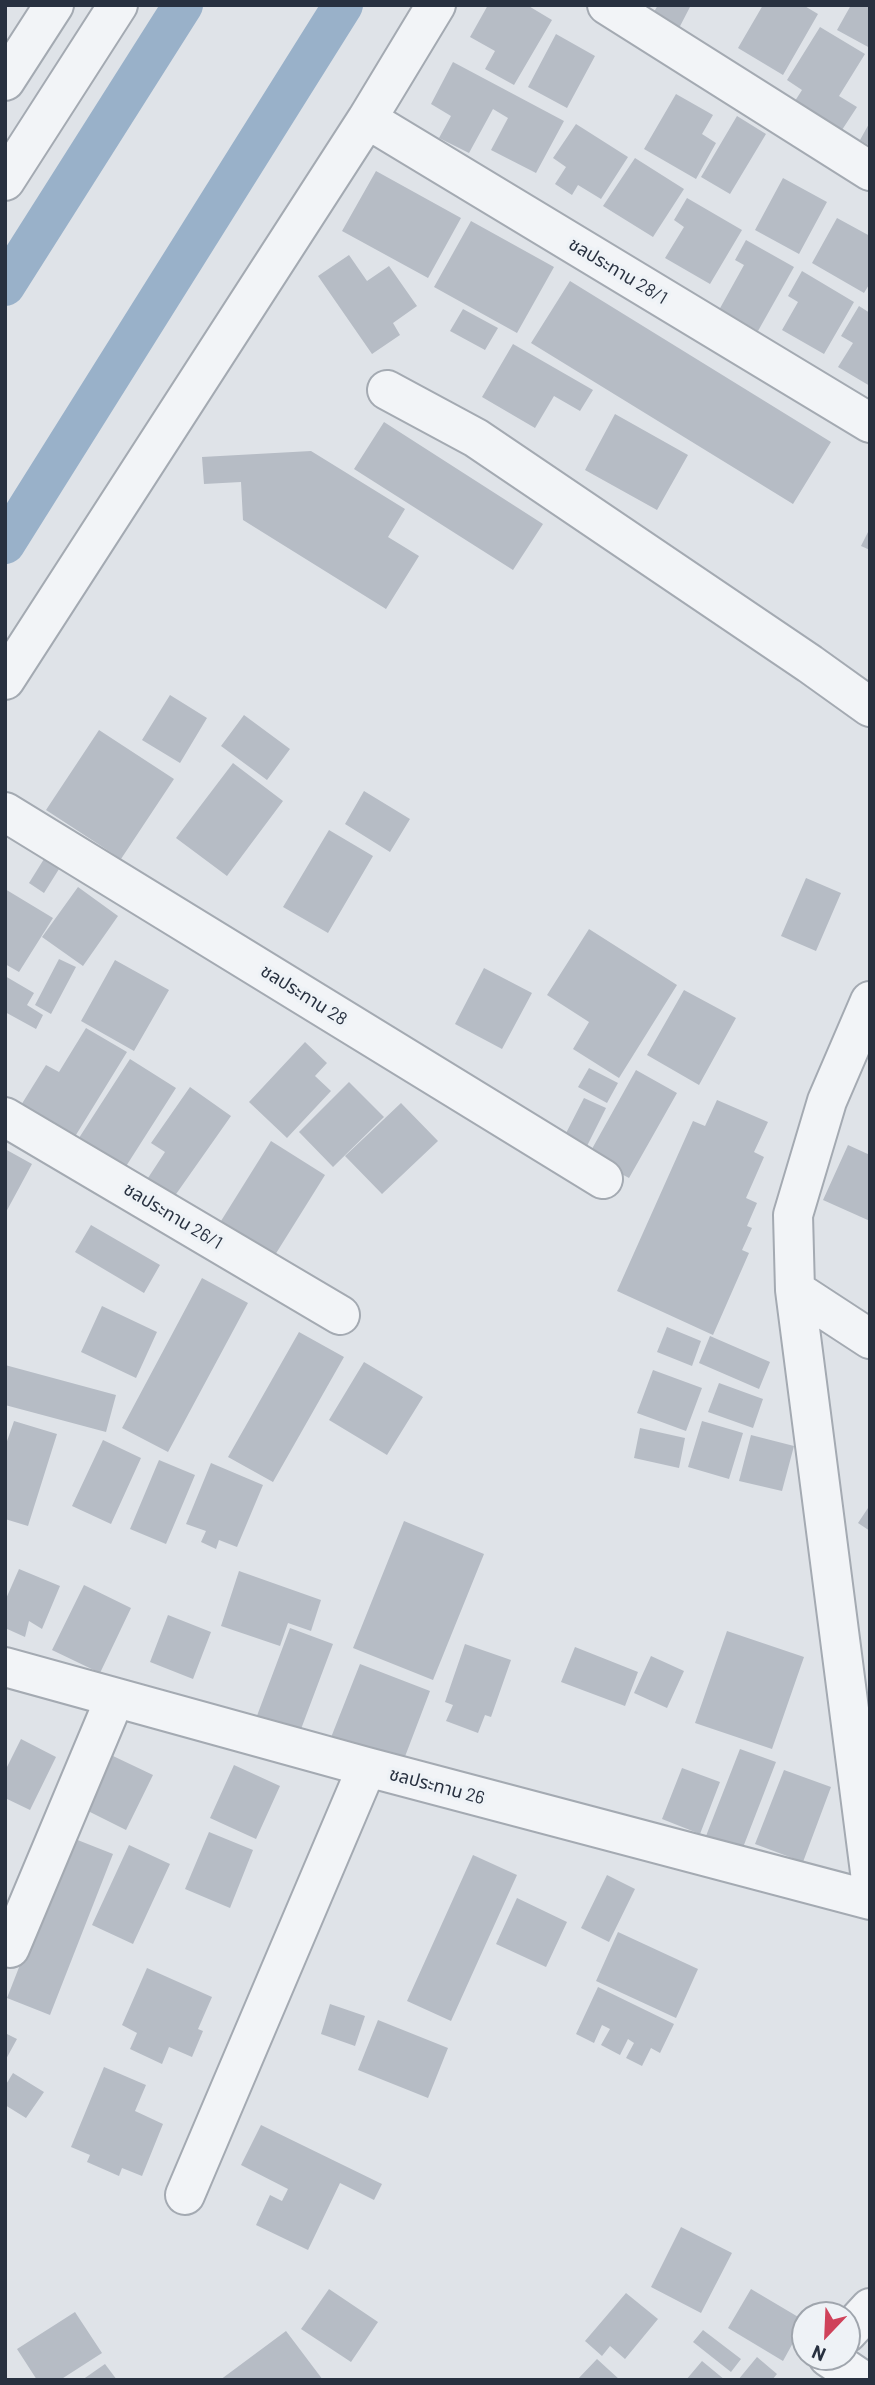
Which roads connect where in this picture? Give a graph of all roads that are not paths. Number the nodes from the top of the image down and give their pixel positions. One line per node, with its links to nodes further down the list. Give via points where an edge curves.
1 (54, 5): 5 (street)
2 (118, 5): 8 (street)
3 (436, 5): 6 (street)
4 (607, 5): 7 (street)
5 (5, 81)
6 (367, 119): 10 (street, ชลประทาน 28/1); 11 (street)
7 (870, 171)
8 (5, 181)
9 (387, 390): 12 (street, via 476,438)
10 (870, 423)
11 (5, 680)
12 (870, 706)
13 (5, 812): 17 (street, ชลประทาน 28)
14 (870, 1001): 15 (street)
15 (857, 1068): 18 (street, via 827,1101 793,1215)
16 (5, 1117): 19 (street, ชลประทาน 26/1)
17 (603, 1178)
18 (795, 1290): 20 (street); 24 (street)
19 (340, 1315)
20 (870, 1339)
21 (5, 1667): 22 (street, ชลประทาน 26)
22 (115, 1698): 23 (street, ชลประทาน 26); 26 (street)
23 (367, 1768): 25 (street, ชลประทาน 26); 27 (street)
24 (870, 1872)
25 (870, 1900)
26 (10, 1948)
27 (185, 2195)

